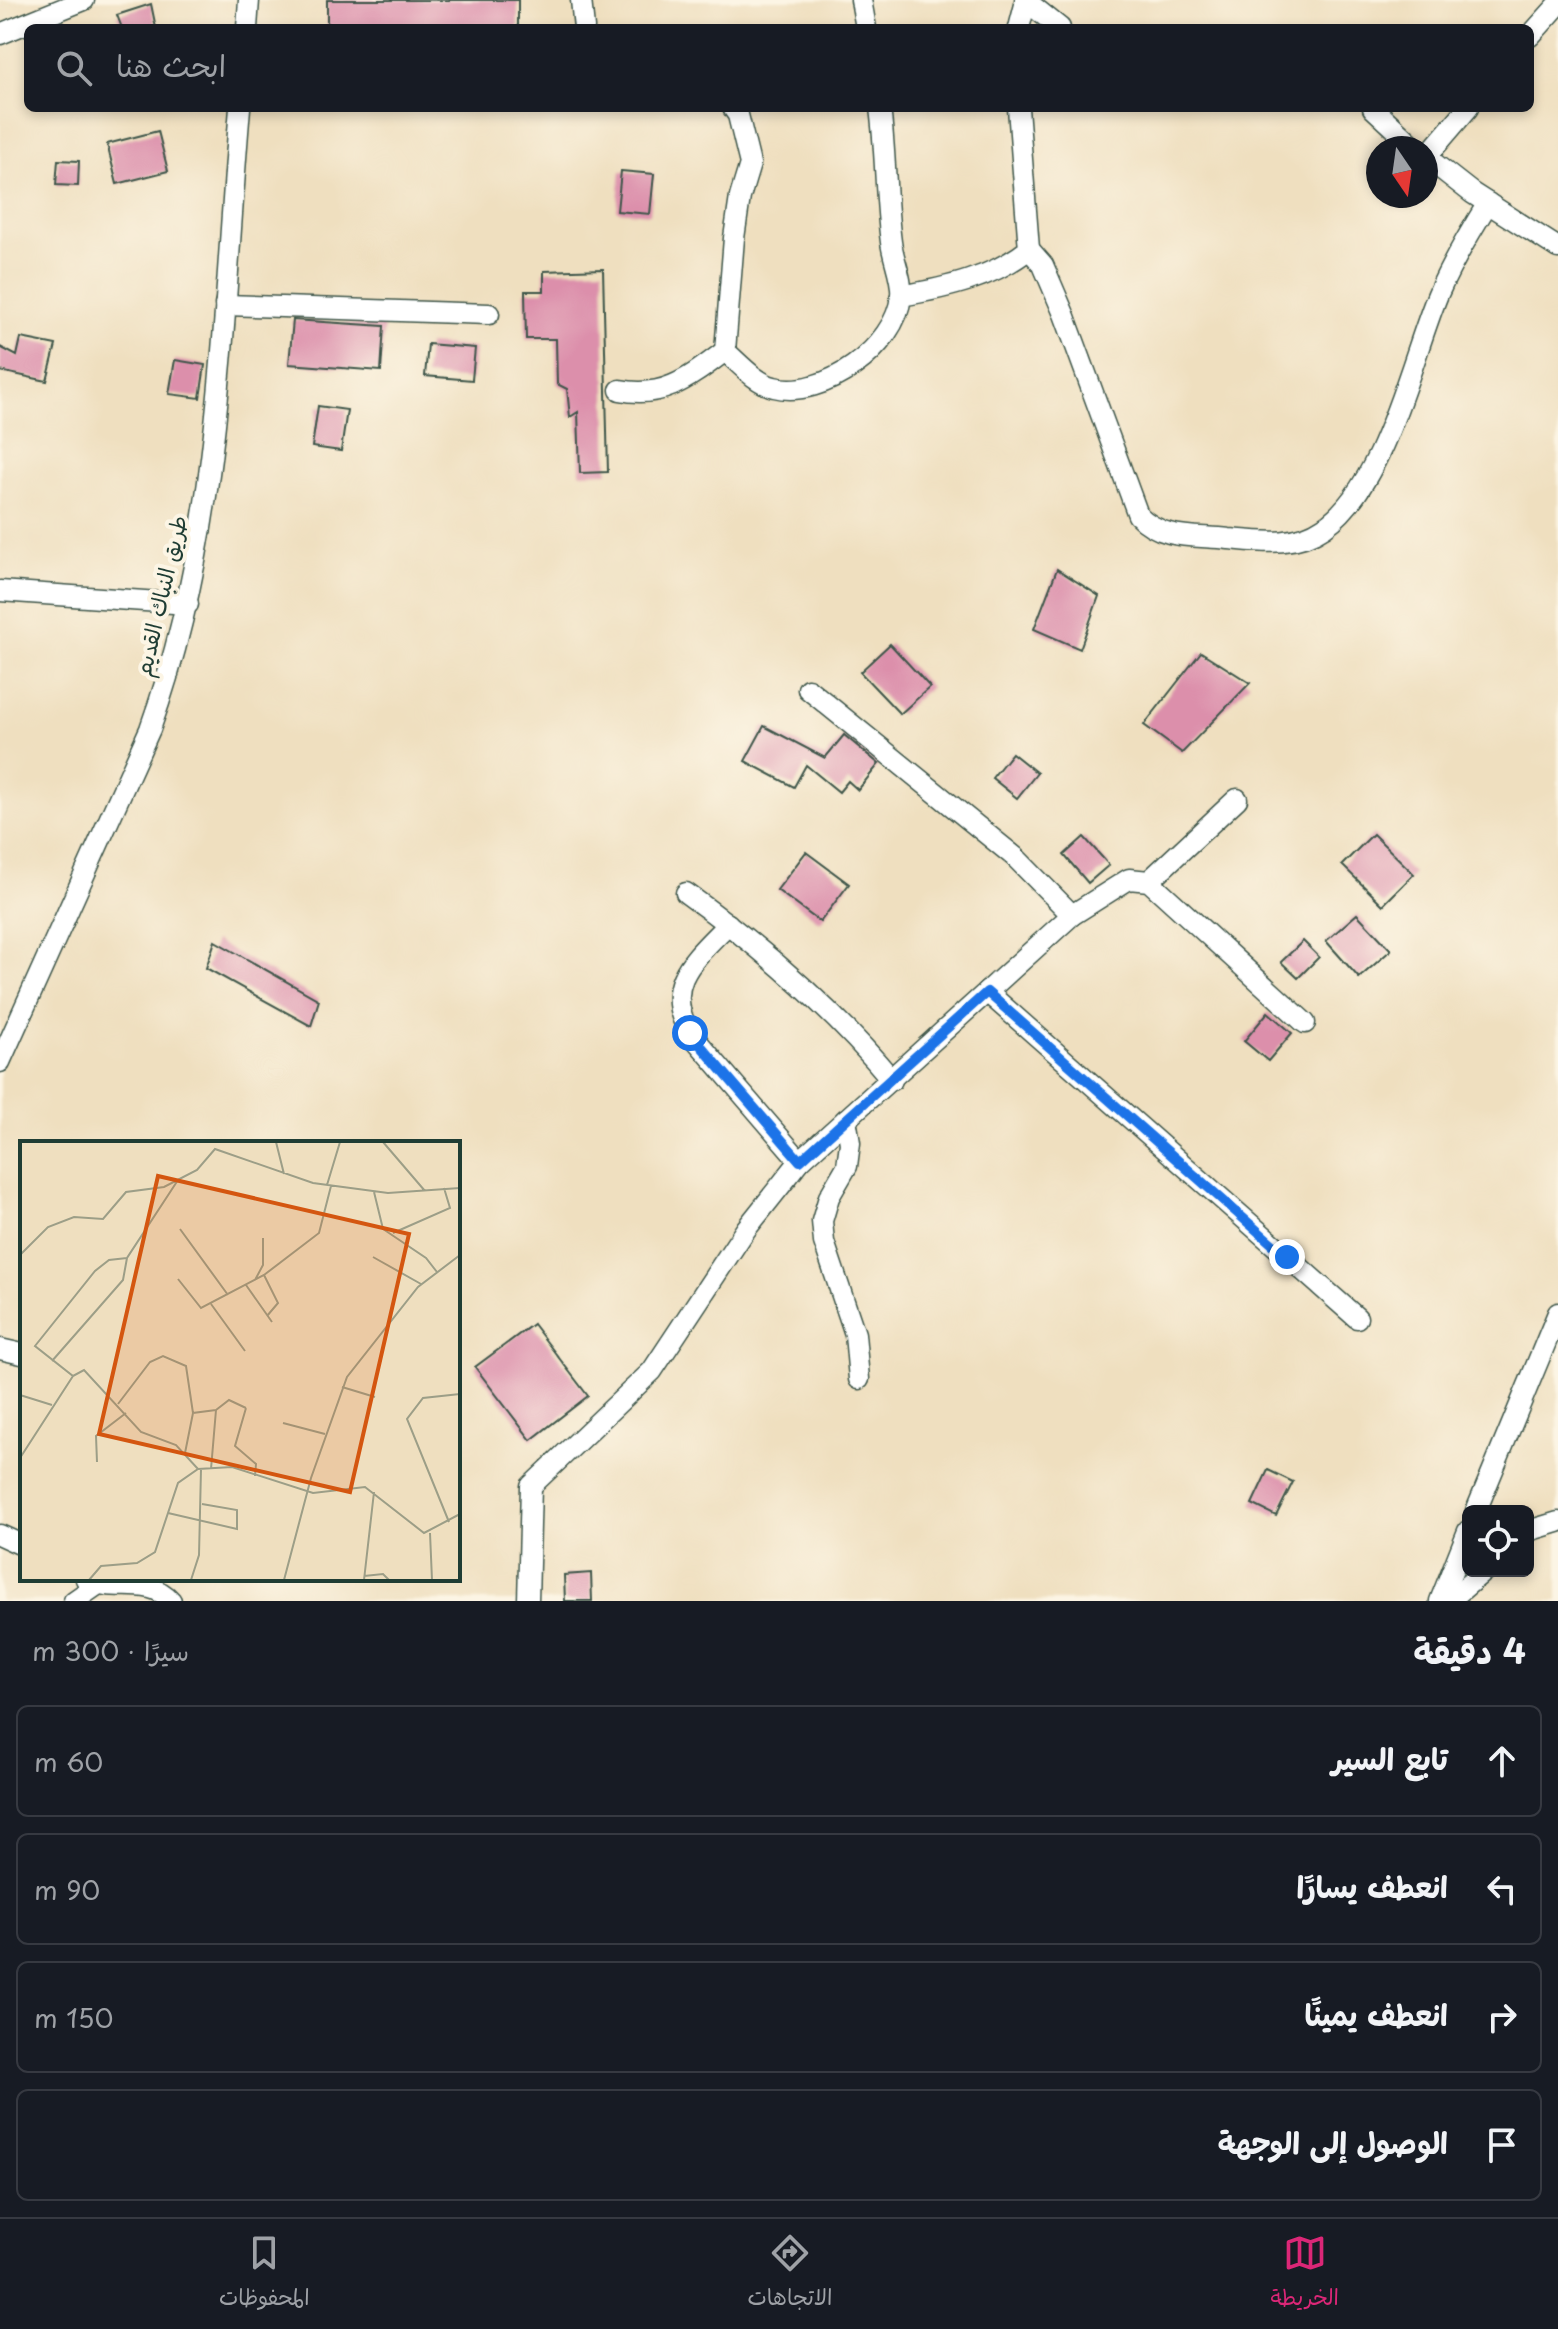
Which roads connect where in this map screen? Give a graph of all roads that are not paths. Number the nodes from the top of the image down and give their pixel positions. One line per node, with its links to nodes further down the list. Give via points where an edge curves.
1 (84, 0): 8 (street)
2 (249, 0): 9 (street)
3 (581, 0): 10 (street)
4 (861, 0): 11 (street)
5 (1025, 0): 12 (street); 13 (street)
6 (1558, 5): 14 (street)
7 (24, 24): 15 (street)
8 (25, 24)
9 (247, 24)
10 (584, 24)
11 (865, 24)
12 (1020, 24)
13 (1055, 24)
14 (1534, 32)
15 (0, 34)
16 (240, 112): 29 (street, طريق النباك القديم)
17 (736, 112): 31 (street, via 750,164 734,238)
18 (880, 112): 28 (street)
19 (1018, 112): 27 (street)
20 (1377, 112): 22 (street)
21 (1465, 112): 23 (street)
22 (1403, 136)
23 (1438, 143)
24 (1438, 166): 25 (street)
25 (1488, 203): 26 (street); 27 (street, via 1439,292 1394,419 1356,493 1324,528 1287,542 1173,535 1150,527 1138,515 1064,314 1043,265)
26 (1558, 248)
27 (1029, 249): 28 (street, via 1004,266 949,287)
28 (901, 296): 31 (street, via 872,352 834,378 783,389 769,386)
29 (225, 305): 30 (street); 34 (street, طريق النباك القديم, via 214,440)
30 (489, 314)
31 (725, 351): 32 (street, via 686,380 643,395)
32 (620, 390)
33 (0, 591): 34 (street)
34 (188, 604): 43 (street, طريق النباك القديم, via 150,729)
35 (808, 689): 39 (street, via 1015,857)
36 (1237, 799): 37 (street)
37 (1149, 881): 39 (street, via 1129,879); 42 (street)
38 (686, 893): 40 (street)
39 (1072, 915): 41 (street)
40 (728, 924): 44 (street, via 857,1038); 46 (street, via 684,974 677,1012)
41 (987, 992): 44 (street); 48 (street)
42 (1305, 1023)
43 (0, 1062)
44 (892, 1080): 45 (street)
45 (846, 1119): 46 (street); 51 (street, via 847,1166 822,1221 855,1334)
46 (800, 1161): 62 (street, via 746,1229 652,1371 531,1486)
47 (1558, 1313): 52 (street)
48 (1357, 1318)
49 (0, 1349): 50 (street)
50 (20, 1354)
51 (859, 1379)
52 (1478, 1505)
53 (1558, 1522): 54 (street)
54 (1534, 1529)
55 (0, 1535): 56 (street)
56 (20, 1544)
57 (1462, 1546): 63 (street)
58 (1477, 1577): 64 (street)
59 (92, 1582): 60 (street); 61 (street, via 154,1587)
60 (74, 1601)
61 (171, 1601)
62 (528, 1601)
63 (1440, 1601)
64 (1449, 1601)

